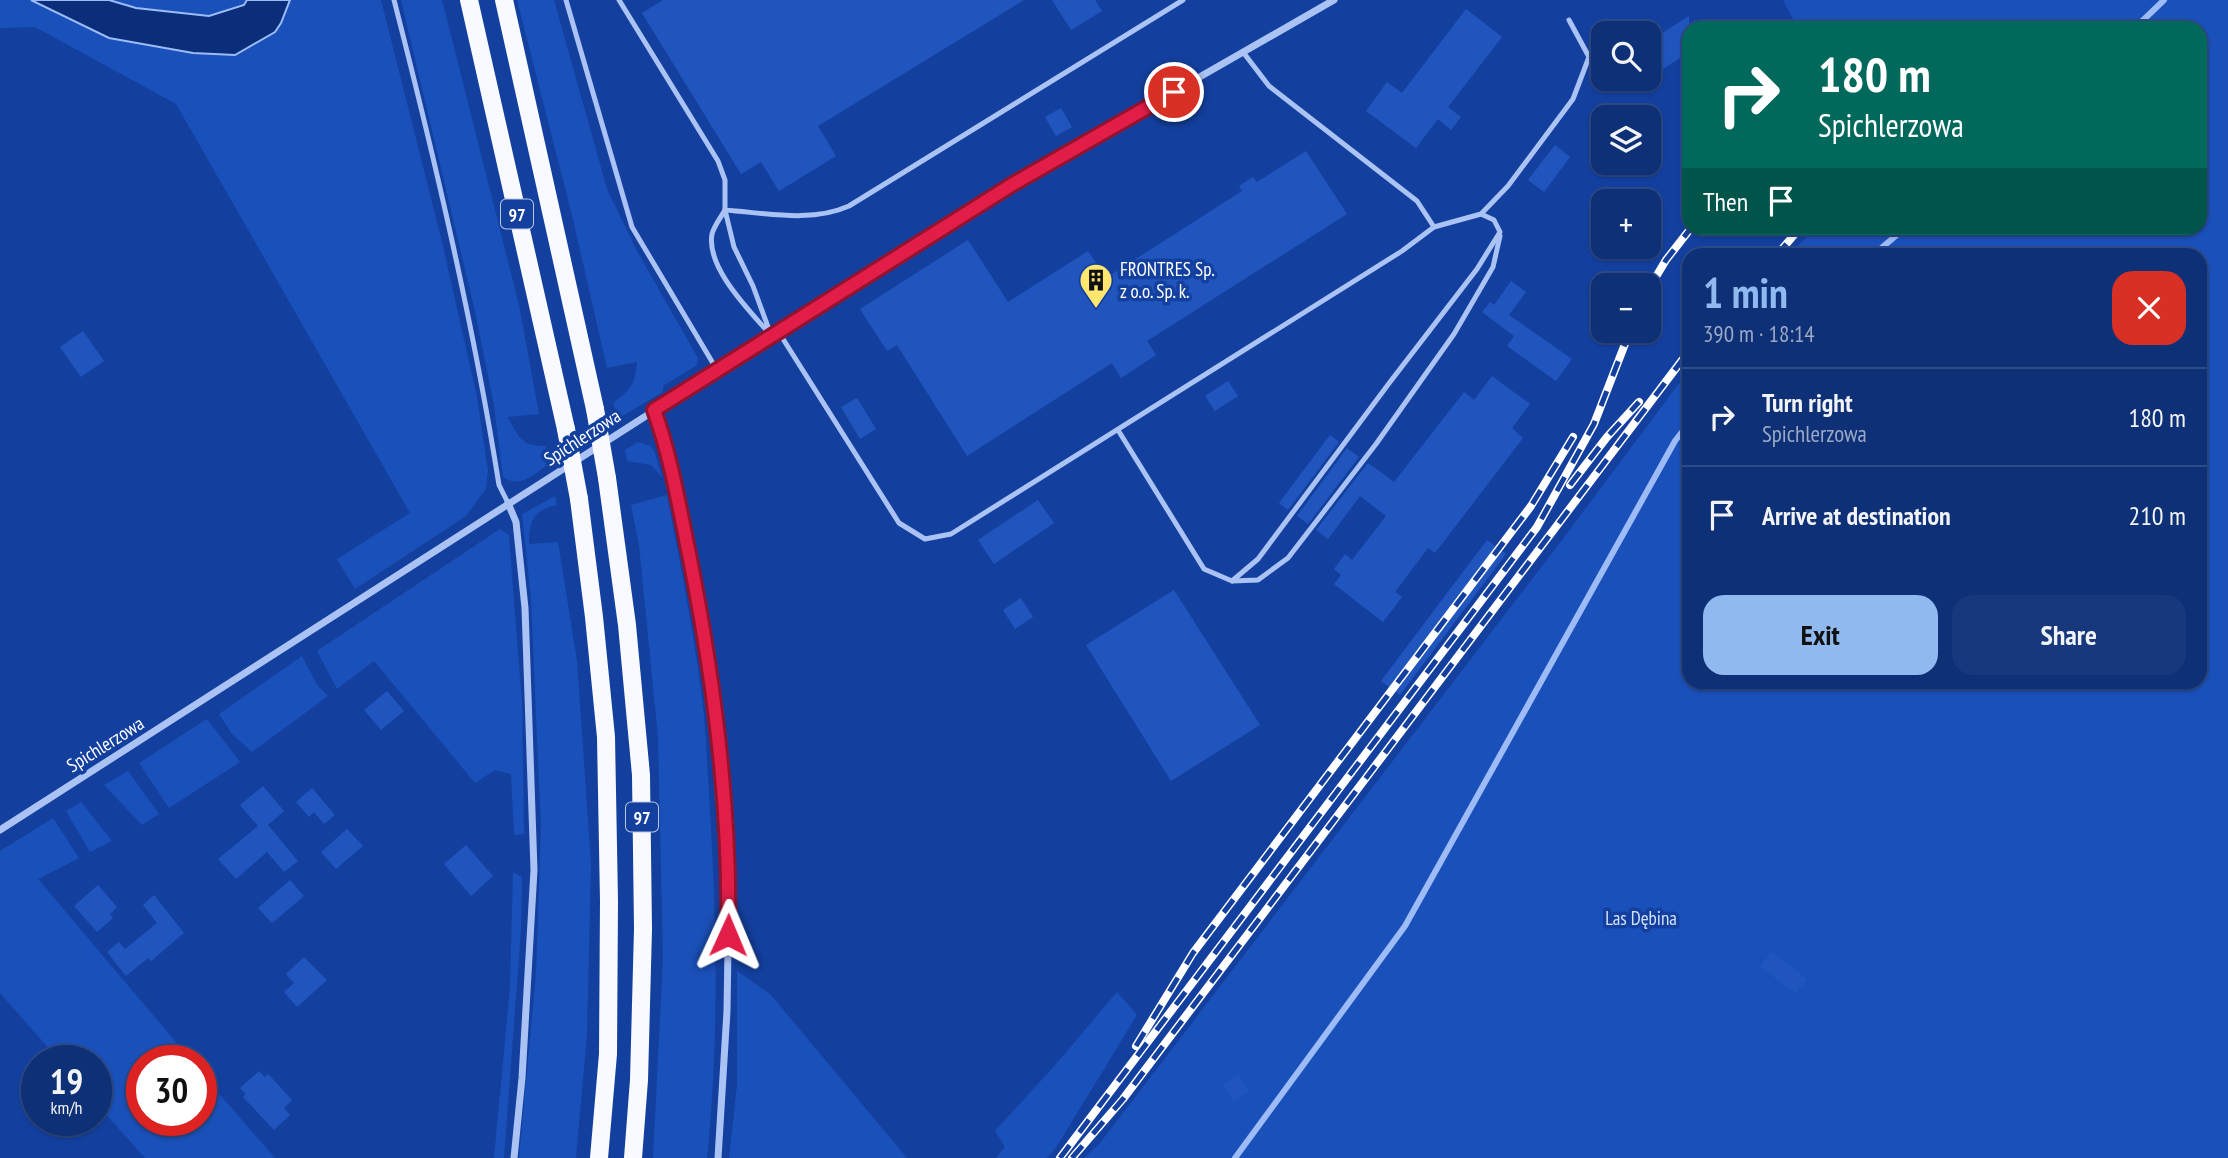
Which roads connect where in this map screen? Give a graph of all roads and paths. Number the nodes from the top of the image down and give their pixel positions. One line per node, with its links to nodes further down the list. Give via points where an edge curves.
1 (394, 0): 18 (lane, via 466,303 499,485)
2 (469, 0): 22 (main road, 97, bridge, via 566,429 594,617 606,737 609,901 608,1054)
3 (504, 0): 23 (main road, 97, bridge, via 595,409 627,625 641,775 643,929)
4 (565, 0): 15 (lane, via 632,227)
5 (620, 0): 10 (lane, via 718,161 725,180)
6 (1183, 0): 10 (lane, via 849,206 816,216)
7 (1334, 0): 9 (street, Spichlerzowa)
8 (1569, 20): 11 (lane, via 1589,57 1573,99 1508,186)
9 (1242, 52): 12 (lane, via 1269,86 1418,201); 14 (street, Spichlerzowa, via 1013,184)
10 (725, 210): 14 (lane, via 734,247); 14 (lane, via 713,232 712,247 719,267 736,295)
11 (1481, 214): 12 (lane); 13 (lane, via 1493,220)
12 (1434, 227): 17 (lane)
13 (1500, 232): 19 (lane, via 1477,269 1258,559); 19 (lane, via 1493,267 1454,334 1352,475 1288,558 1258,580)
14 (775, 333): 15 (street, Spichlerzowa); 17 (lane, via 899,523 925,539 951,534)
15 (717, 370): 16 (street, Spichlerzowa)
16 (654, 410): 18 (street, Spichlerzowa); 24 (street, via 667,447 706,641 719,744 729,884)
17 (1118, 430): 19 (lane, via 1205,569)
18 (508, 503): 20 (street, Spichlerzowa); 21 (street, via 516,522 524,608 534,870)
19 (1232, 581)
20 (0, 830)
21 (514, 1158)
22 (599, 1158)
23 (633, 1158)
24 (718, 1158)

